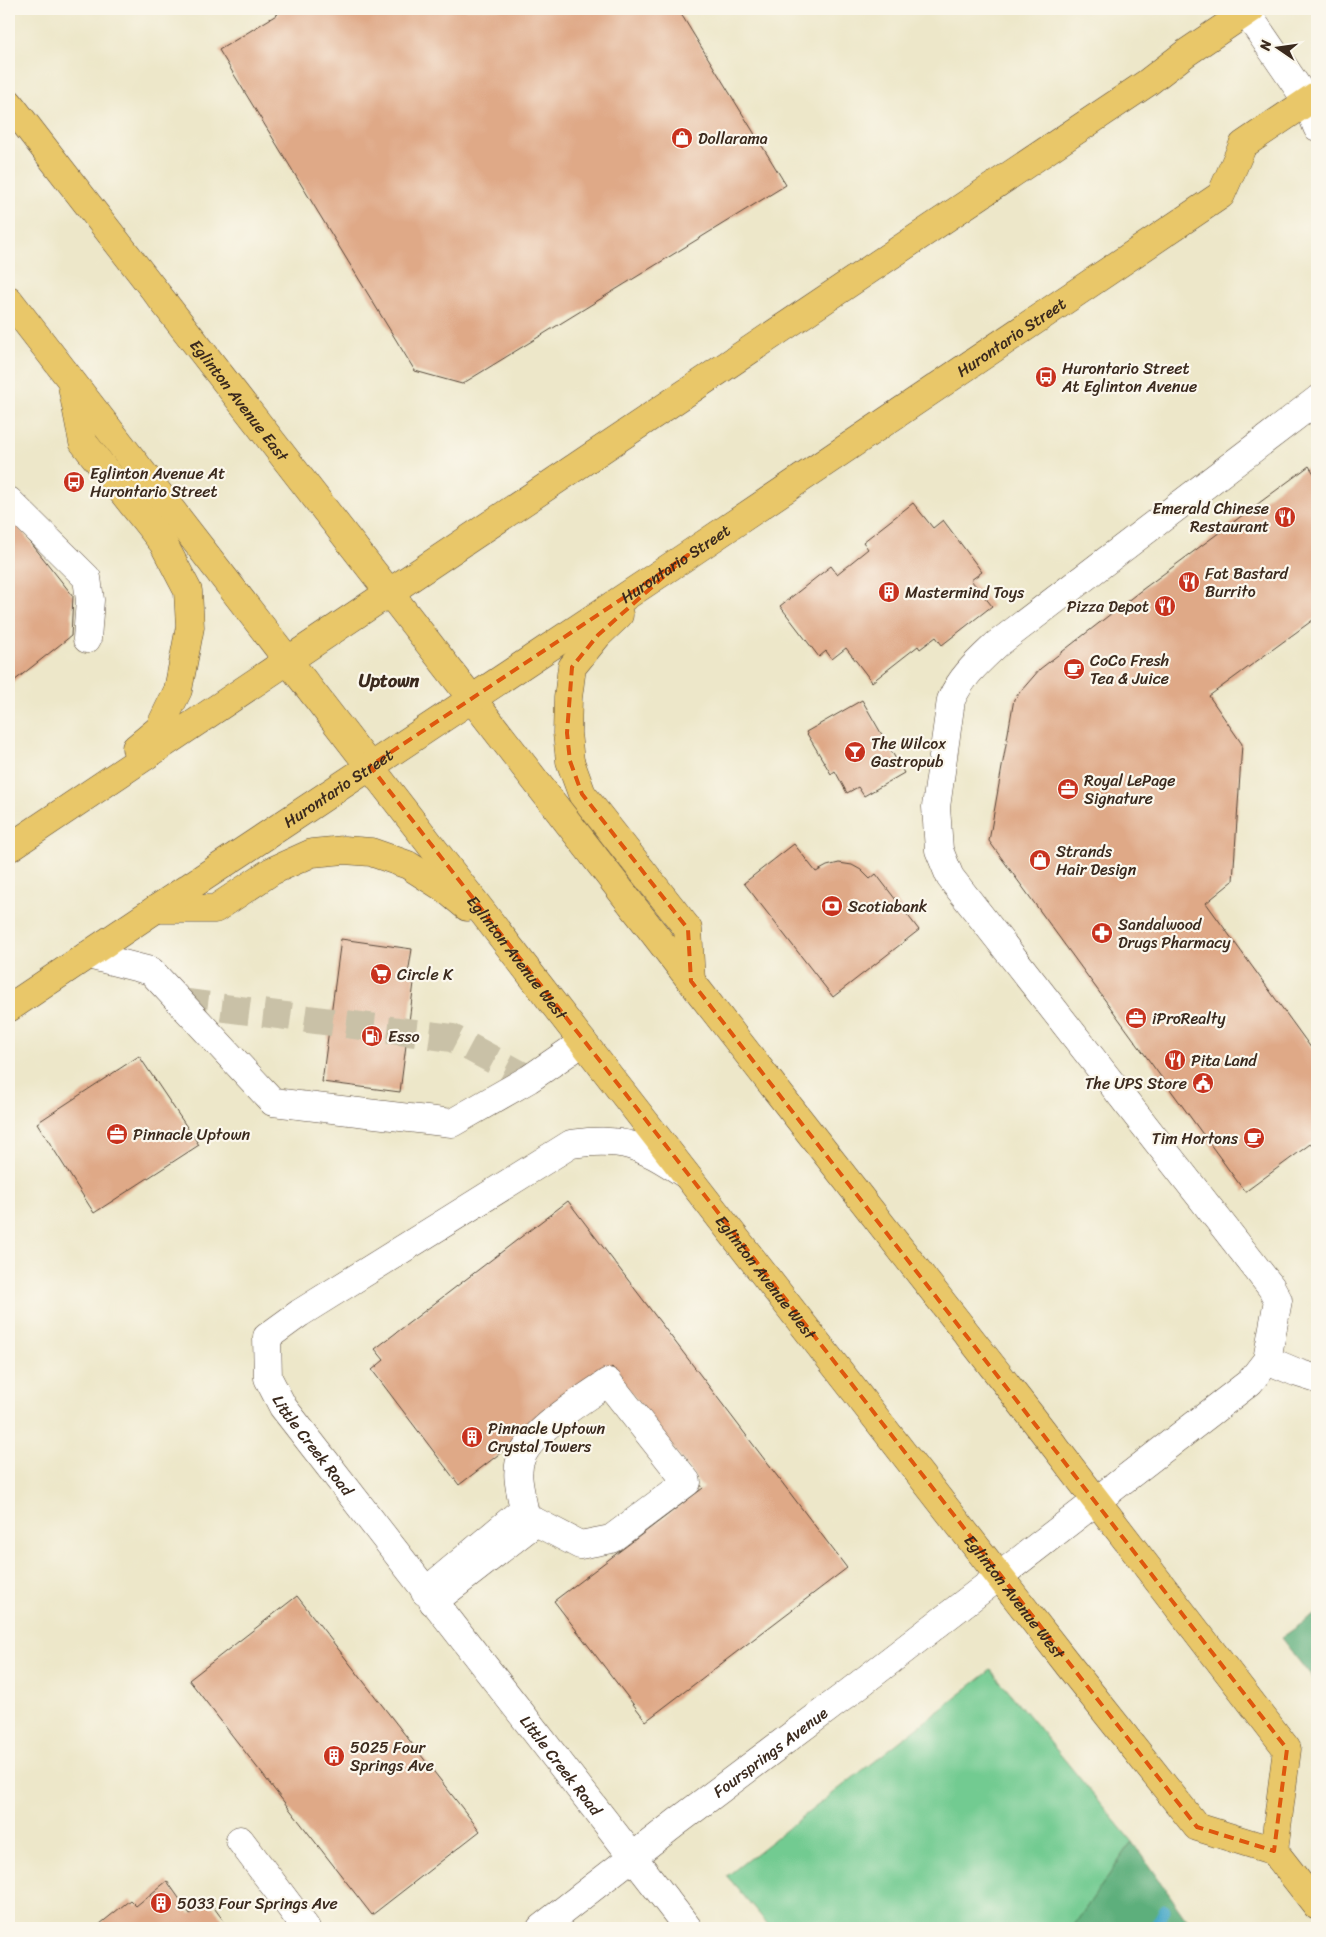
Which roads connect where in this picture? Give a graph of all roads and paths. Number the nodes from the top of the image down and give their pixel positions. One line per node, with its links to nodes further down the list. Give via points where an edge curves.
1 (1247, 10): 2 (street); 10 (main road, via 1147,83)
2 (1312, 98): 4 (street); 9 (main road, Hurontario Street, via 1243,145 1222,195)
3 (9, 103): 10 (main road, Eglinton Avenue East)
4 (1317, 127)
5 (9, 300): 6 (main road)
6 (70, 379): 12 (main road); 15 (main road, via 83,442 163,543 188,591 190,627 178,690 159,729)
7 (1317, 400): 24 (street, via 996,645 968,671 951,700 936,807 939,850 950,877 1271,1287 1278,1300)
8 (9, 501): 11 (street, via 87,578 90,600)
9 (688, 555): 13 (main road, Hurontario Street); 20 (main road, via 630,604 598,635 572,667 567,733 570,761 582,794 688,929)
10 (390, 592): 12 (main road); 13 (main road, Eglinton Avenue East)
11 (87, 639)
12 (289, 661): 14 (main road, Eglinton Avenue West); 15 (main road)
13 (472, 698): 14 (main road, Hurontario Street); 20 (main road)
14 (370, 766): 17 (main road, Hurontario Street); 18 (main road, Eglinton Avenue West)
15 (48, 822): 16 (main road)
16 (9, 848)
17 (156, 909): 18 (main road, via 215,909 272,871 312,853 350,850 371,852 408,865 444,888); 19 (main road, Hurontario Street)
18 (502, 935): 22 (main road, Eglinton Avenue West)
19 (88, 955): 21 (main road, Hurontario Street); 22 (street, via 151,971 273,1102 452,1123 529,1079)
20 (691, 981): 26 (main road)
21 (9, 1008)
22 (583, 1042): 23 (main road, Eglinton Avenue West)
23 (690, 1178): 27 (main road, Eglinton Avenue West); 28 (street, Little Creek Road, via 638,1146 596,1140 571,1144 300,1312 267,1337 268,1378 283,1407)
24 (1267, 1360): 25 (street); 26 (street, Foursprings Avenue, via 1250,1382)
25 (1317, 1379)
26 (1096, 1500): 27 (street, Foursprings Avenue); 30 (main road, via 1287,1749)
27 (999, 1576): 30 (main road, Eglinton Avenue West, via 1197,1827); 31 (street, Foursprings Avenue)
28 (429, 1597): 28 (street, via 536,1522 580,1545 611,1539 687,1482 608,1382 533,1439 521,1457 518,1483 524,1509); 31 (street, Little Creek Road)
29 (240, 1840): 33 (street)
30 (1274, 1852): 32 (main road)
31 (632, 1857): 34 (street, Foursprings Avenue); 35 (street, Little Creek Road)
32 (1317, 1906)
33 (306, 1928)
34 (541, 1928)
35 (688, 1928)

